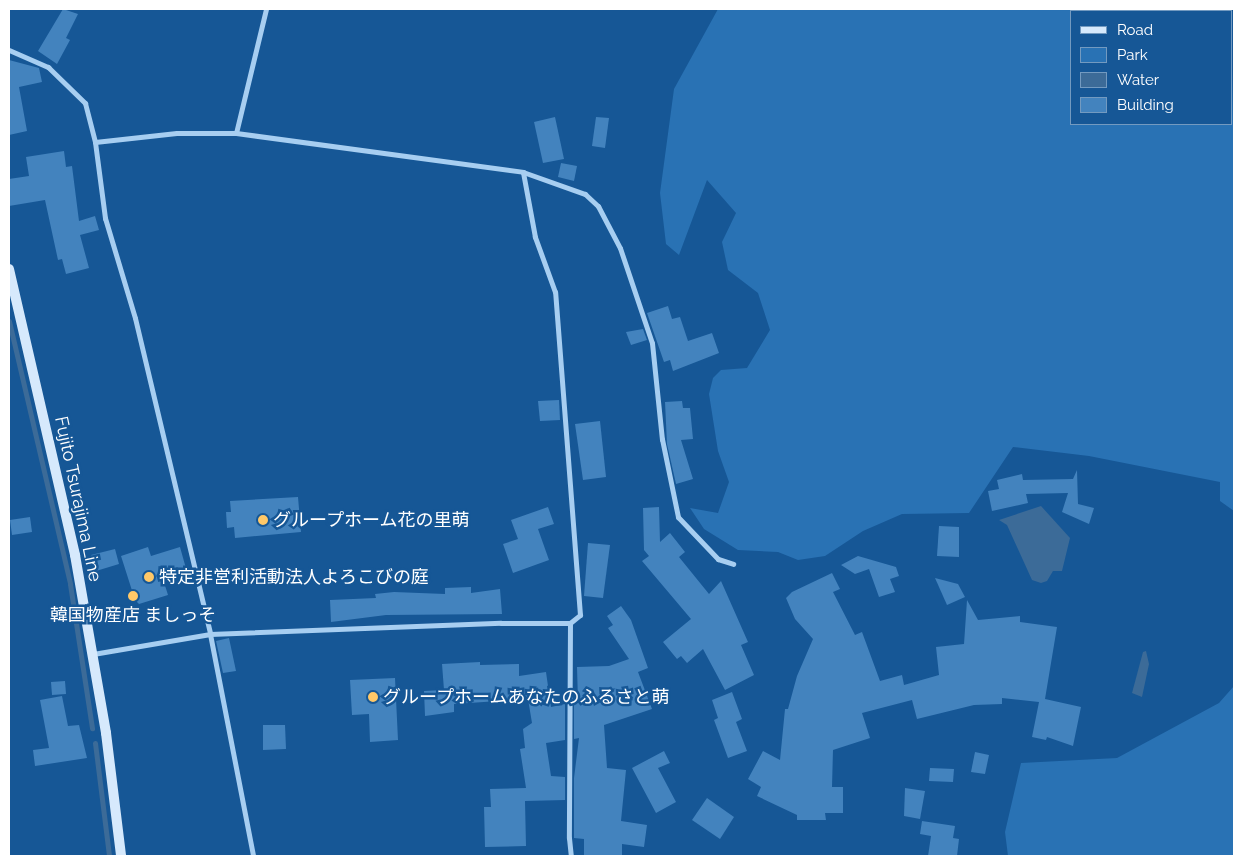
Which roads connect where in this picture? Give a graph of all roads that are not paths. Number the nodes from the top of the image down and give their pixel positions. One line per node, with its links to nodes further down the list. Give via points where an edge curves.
1 (266, 9): 3 (street)
2 (9, 50): 4 (street, via 48,67 76,91 85,103)
3 (236, 133): 4 (street, via 177,133); 5 (street)
4 (95, 142): 9 (street, via 105,218 142,344)
5 (523, 172): 7 (street, via 569,186 598,206 620,248 652,343 662,439 678,517 718,560); 8 (street, via 534,237 555,292 580,615)
6 (9, 269): 10 (main road, Fujito Tsurajima Line, via 75,555)
7 (733, 564)
8 (570, 623): 9 (street); 13 (street, via 568,838)
9 (210, 634): 10 (street); 12 (street)
10 (93, 654): 11 (main road, Fujito Tsurajima Line)
11 (121, 856)
12 (253, 856)
13 (571, 856)

